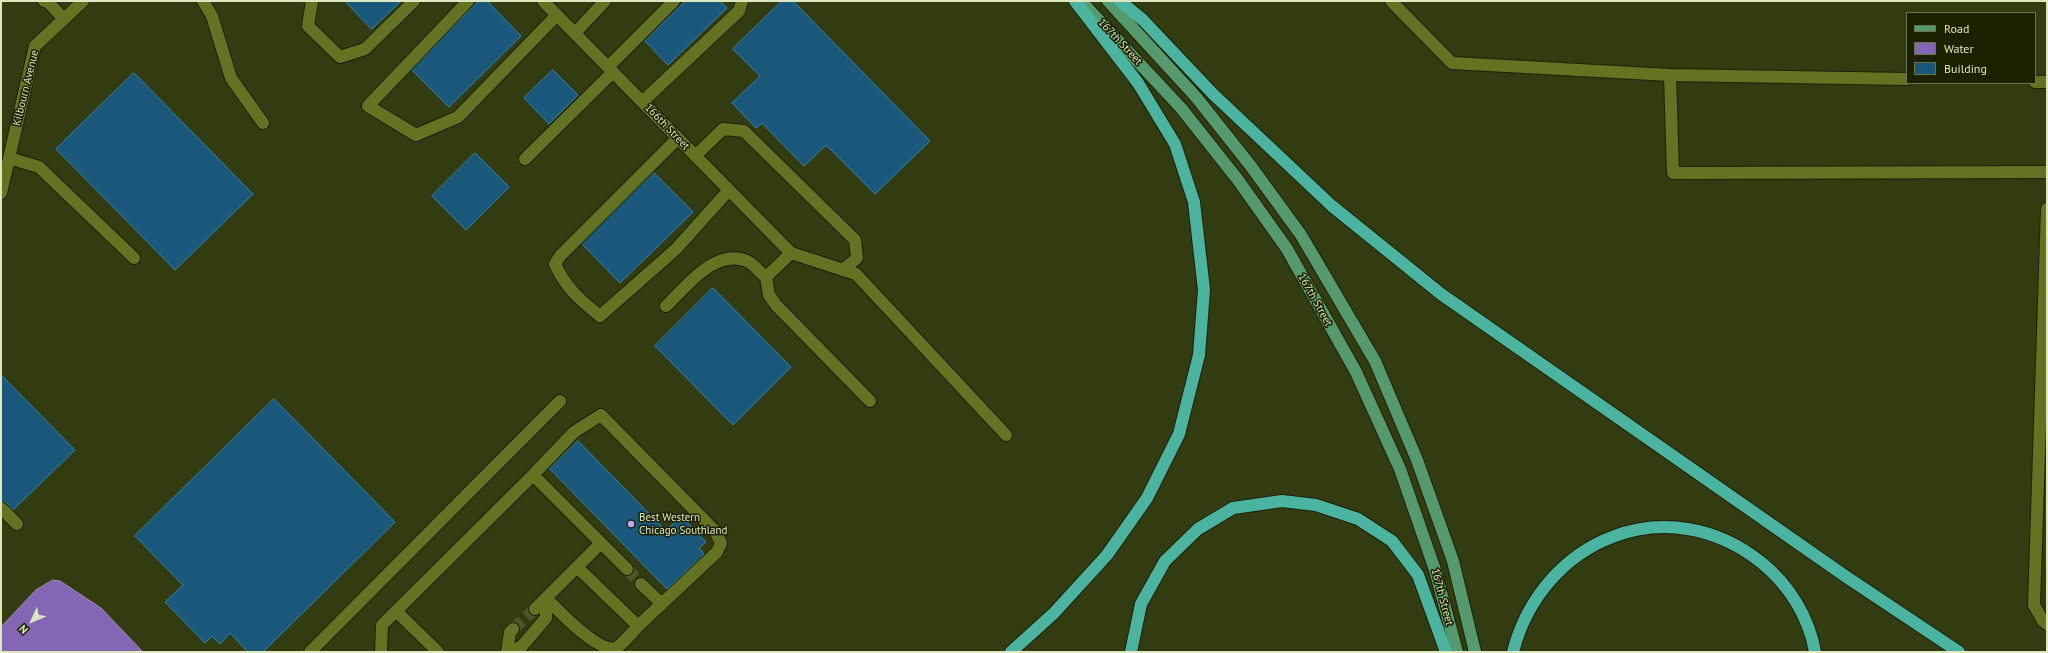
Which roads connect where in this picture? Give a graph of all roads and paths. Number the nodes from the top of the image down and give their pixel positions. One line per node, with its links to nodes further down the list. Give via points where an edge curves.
1 (44, 1): 17 (street)
2 (83, 1): 17 (street, Kilbourn Avenue)
3 (203, 1): 25 (street, via 212,16 231,78)
4 (312, 1): 5 (street, via 308,26 340,57 365,49)
5 (414, 1)
6 (468, 1): 16 (street, via 368,106 416,135 458,117)
7 (543, 1): 16 (street, 166th Street)
8 (605, 1): 18 (street)
9 (674, 1): 19 (street)
10 (742, 1): 24 (street, via 739,11)
11 (1075, 1): 60 (highway, via 1138,83 1175,144 1194,202 1204,283 1198,355 1179,434 1147,498 1107,555 1054,613)
12 (1081, 1): 63 (main road, 167th Street, via 1181,108 1238,180 1287,249 1356,372 1400,469 1435,570)
13 (1108, 1): 64 (main road, 167th Street, via 1196,97 1250,165 1301,235 1375,361 1417,460 1453,561)
14 (1120, 1): 67 (highway, via 1143,20 1213,94 1332,206 1442,294 1845,576)
15 (1391, 1): 20 (street, via 1452,63)
16 (557, 15): 18 (street, 166th Street)
17 (64, 19): 28 (street, Kilbourn Avenue, via 36,46)
18 (575, 33): 19 (street, 166th Street)
19 (611, 70): 24 (street, 166th Street); 29 (street)
20 (1670, 75): 21 (street); 30 (street, via 1673,173)
21 (1906, 79)
22 (2036, 82): 23 (street)
23 (2047, 82)
24 (642, 102): 26 (street, 166th Street)
25 (263, 123)
26 (678, 138): 27 (street, 166th Street); 31 (street, via 560,256 555,264 562,280 581,301 600,316 676,249)
27 (696, 156): 31 (street, 166th Street); 36 (street, via 723,129 744,131 855,240 857,258)
28 (9, 158): 32 (street, Kilbourn Avenue); 35 (street, via 39,167)
29 (525, 159)
30 (2047, 172)
31 (729, 190): 34 (street, 166th Street)
32 (1, 193)
33 (2047, 209): 52 (street, via 2034,605)
34 (791, 253): 36 (street); 37 (street)
35 (134, 258)
36 (843, 270): 41 (street, via 856,274)
37 (766, 278): 38 (street, via 748,262 732,257 706,267); 39 (street, via 769,295 776,305)
38 (666, 306)
39 (870, 401)
40 (560, 402): 55 (street)
41 (1006, 435)
42 (533, 475): 45 (street); 50 (street, via 574,432 601,415 715,531 721,543 717,552); 51 (street)
43 (1, 508): 44 (street)
44 (17, 524)
45 (601, 543): 46 (street); 47 (street)
46 (577, 567): 49 (street); 53 (street)
47 (627, 569)
48 (641, 584): 50 (street)
49 (541, 603): 53 (street, via 592,643 606,650 616,648); 59 (street, via 546,618 522,646)
50 (662, 604): 53 (street)
51 (396, 610): 56 (street, via 382,625); 57 (street)
52 (2047, 624)
53 (638, 626)
54 (513, 629): 58 (street, via 510,632)
55 (310, 652)
56 (381, 652)
57 (438, 652)
58 (507, 652)
59 (511, 652)
60 (1011, 652)
61 (1131, 652): 62 (highway, via 1141,604 1165,561 1198,529 1233,508 1282,502 1316,505 1358,519 1392,541 1418,575)
62 (1446, 652)
63 (1458, 652)
64 (1475, 652)
65 (1513, 652): 66 (highway, via 1517,636 1530,608 1551,579 1567,563 1617,535 1641,529 1666,527 1688,529 1722,539 1744,550 1768,568 1795,600 1811,633)
66 (1815, 652)
67 (1959, 652)

